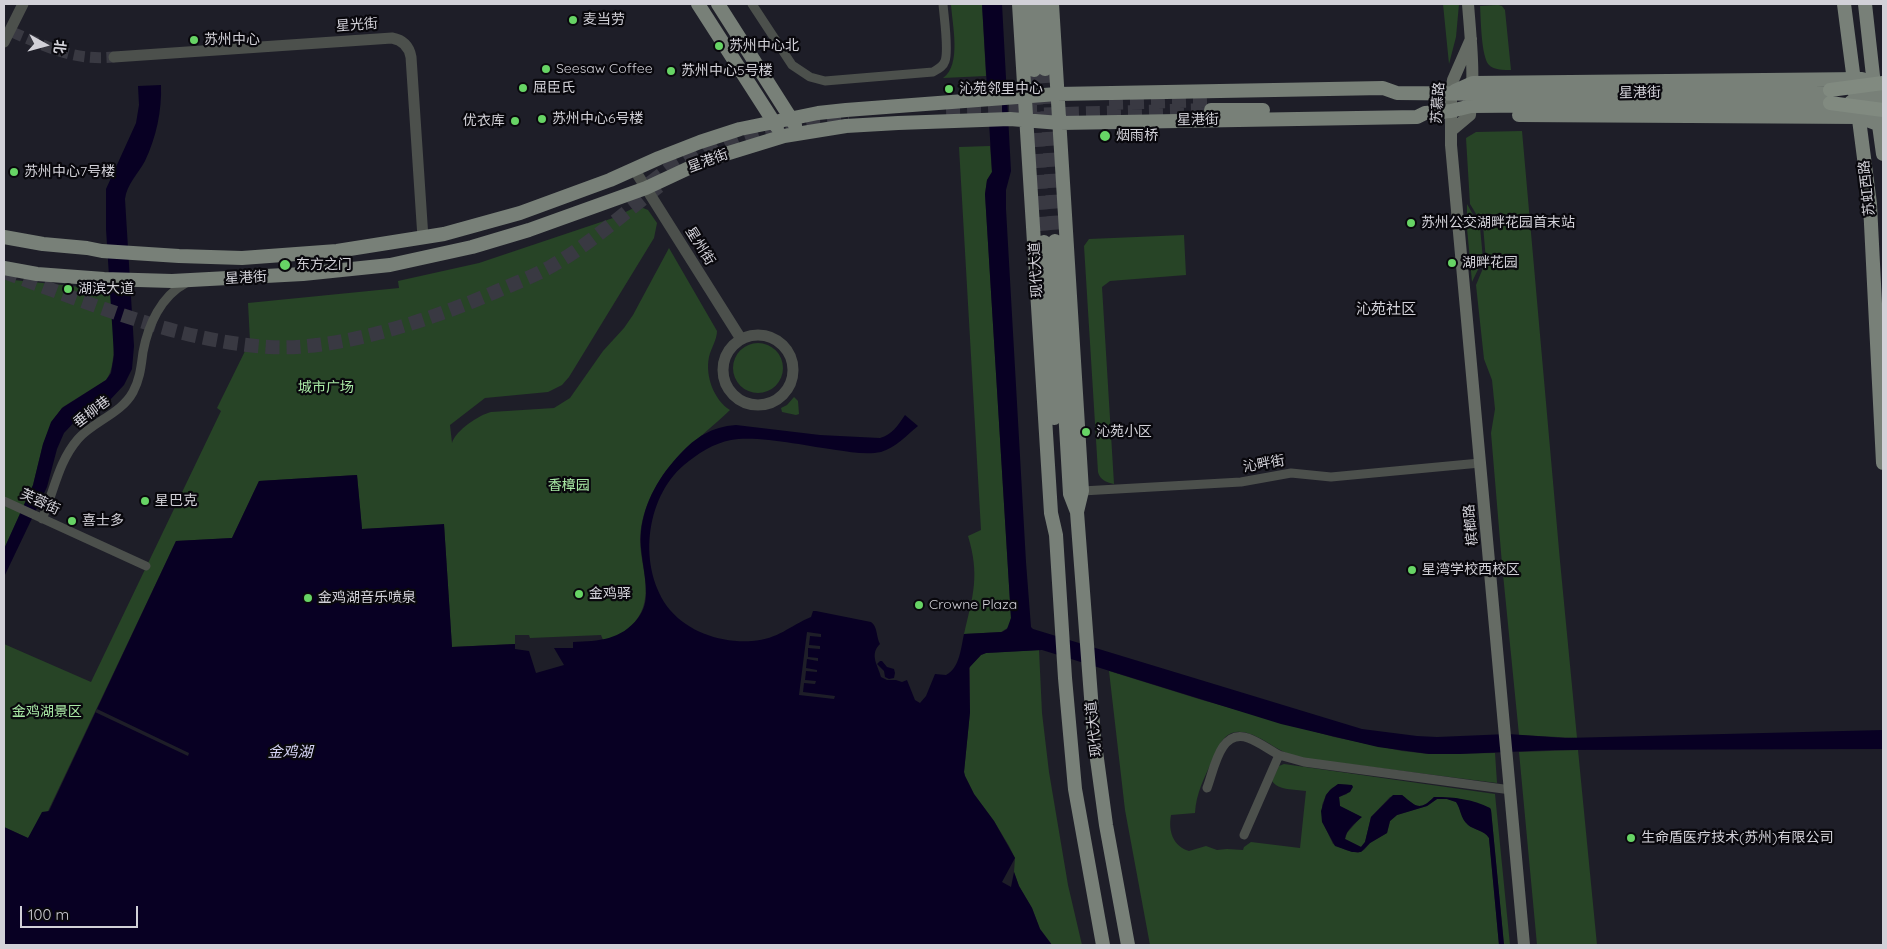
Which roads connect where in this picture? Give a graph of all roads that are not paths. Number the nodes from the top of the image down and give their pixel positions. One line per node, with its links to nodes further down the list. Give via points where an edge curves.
1 (23, 4): 13 (street)
2 (698, 4): 33 (main road)
3 (718, 4): 31 (main road)
4 (752, 4): 5 (street, via 792,65 810,77 825,81 933,72 940,68 946,53)
5 (943, 4)
6 (1019, 4): 23 (main road, 现代大道)
7 (1031, 4): 8 (main road, via 1040,70)
8 (1042, 4)
9 (1052, 4): 22 (main road, 现代大道)
10 (1468, 4): 14 (main road, 苏慕路)
11 (1844, 4): 17 (main road, 苏虹西路)
12 (1864, 4): 18 (main road, 苏虹西路)
13 (8, 30): 15 (street)
14 (1471, 39): 19 (main road, 苏慕路); 25 (main road, 苏慕路)
15 (4, 42)
16 (114, 58): 43 (street, 星光街, via 387,38 401,41 408,48 410,57)
17 (1853, 79): 18 (main road); 25 (main road); 30 (main road, 苏虹西路)
18 (1879, 81): 24 (highway, bridge); 35 (main road, 苏虹西路)
19 (1451, 92): 21 (main road, 星港街); 25 (main road); 28 (main road, 苏慕路)
20 (1883, 92): 24 (main road, 星港街, bridge)
21 (1397, 93): 22 (main road, 星港街, via 1383,88); 29 (main road, 星港街, via 1384,97 1211,105 1417,109)
22 (1057, 94): 23 (main road, 星港街); 34 (main road, 现代大道)
23 (1024, 95): 31 (main road, 星港街, via 846,110); 32 (main road, 现代大道)
24 (1830, 96): 25 (main road, 星港街); 26 (main road, 星港街, bridge); 27 (highway, bridge)
25 (1472, 99): 28 (main road, 星港街); 30 (main road); 36 (main road, 苏慕路)
26 (1883, 101)
27 (1883, 110)
28 (1451, 111): 29 (main road, 星港街); 36 (main road, 苏慕路)
29 (1425, 113): 34 (main road, 星港街, via 1417,117)
30 (1859, 117): 35 (main road); 48 (main road, 苏虹西路, via 1870,204)
31 (791, 118): 33 (main road, 星港街); 37 (main road)
32 (1025, 120): 34 (main road, 星港街); 37 (main road, 星港街, via 869,124); 53 (main road, 现代大道, via 1050,513)
33 (773, 121): 38 (main road); 40 (main road, 星港街, via 700,142)
34 (1060, 123): 49 (main road, 现代大道)
35 (1881, 126): 39 (main road, 苏虹西路)
36 (1451, 131): 47 (main road, 槟榔路)
37 (799, 133): 38 (main road, 星港街)
38 (784, 136): 41 (main road, 星港街, via 706,160)
39 (1883, 154)
40 (634, 169): 41 (street, 星州街); 43 (main road, 星港街, via 507,217)
41 (646, 188): 45 (main road, 星港街, via 529,230 426,258 312,274); 46 (street, 星州街)
42 (4, 237): 43 (main road, 星港街, via 102,251 242,258 337,251)
43 (423, 238)
44 (4, 268): 45 (main road, 星港街, via 104,279)
45 (190, 280): 52 (street, 垂柳巷, via 171,293 158,310 147,336 140,375 131,395 123,406 85,432 67,456 58,472 54,491)
46 (741, 338): 46 (street, via 725,358 725,383 730,391 747,403 774,402 787,390 793,374 793,361 787,349 766,335 753,334)
47 (1480, 463): 49 (street, 沁畔街, via 1331,477 1291,473 1241,482); 57 (main road, 槟榔路)
48 (1883, 463)
49 (1082, 491): 51 (main road, 现代大道)
50 (4, 501): 52 (street, 芙蓉街)
51 (1077, 512): 53 (main road, 现代大道, via 1070,494 1050,241 1060,513); 60 (main road, 现代大道, via 1100,785)
52 (39, 518): 54 (street, 芙蓉街)
53 (1056, 535): 59 (main road, 现代大道, via 1075,789)
54 (146, 566)
55 (1279, 755): 56 (street, via 1240,736 1229,739); 57 (street, via 1304,762); 58 (street)
56 (1207, 788)
57 (1511, 790): 61 (main road, 槟榔路)
58 (1244, 835)
59 (1103, 945)
60 (1128, 945)
61 (1524, 945)

